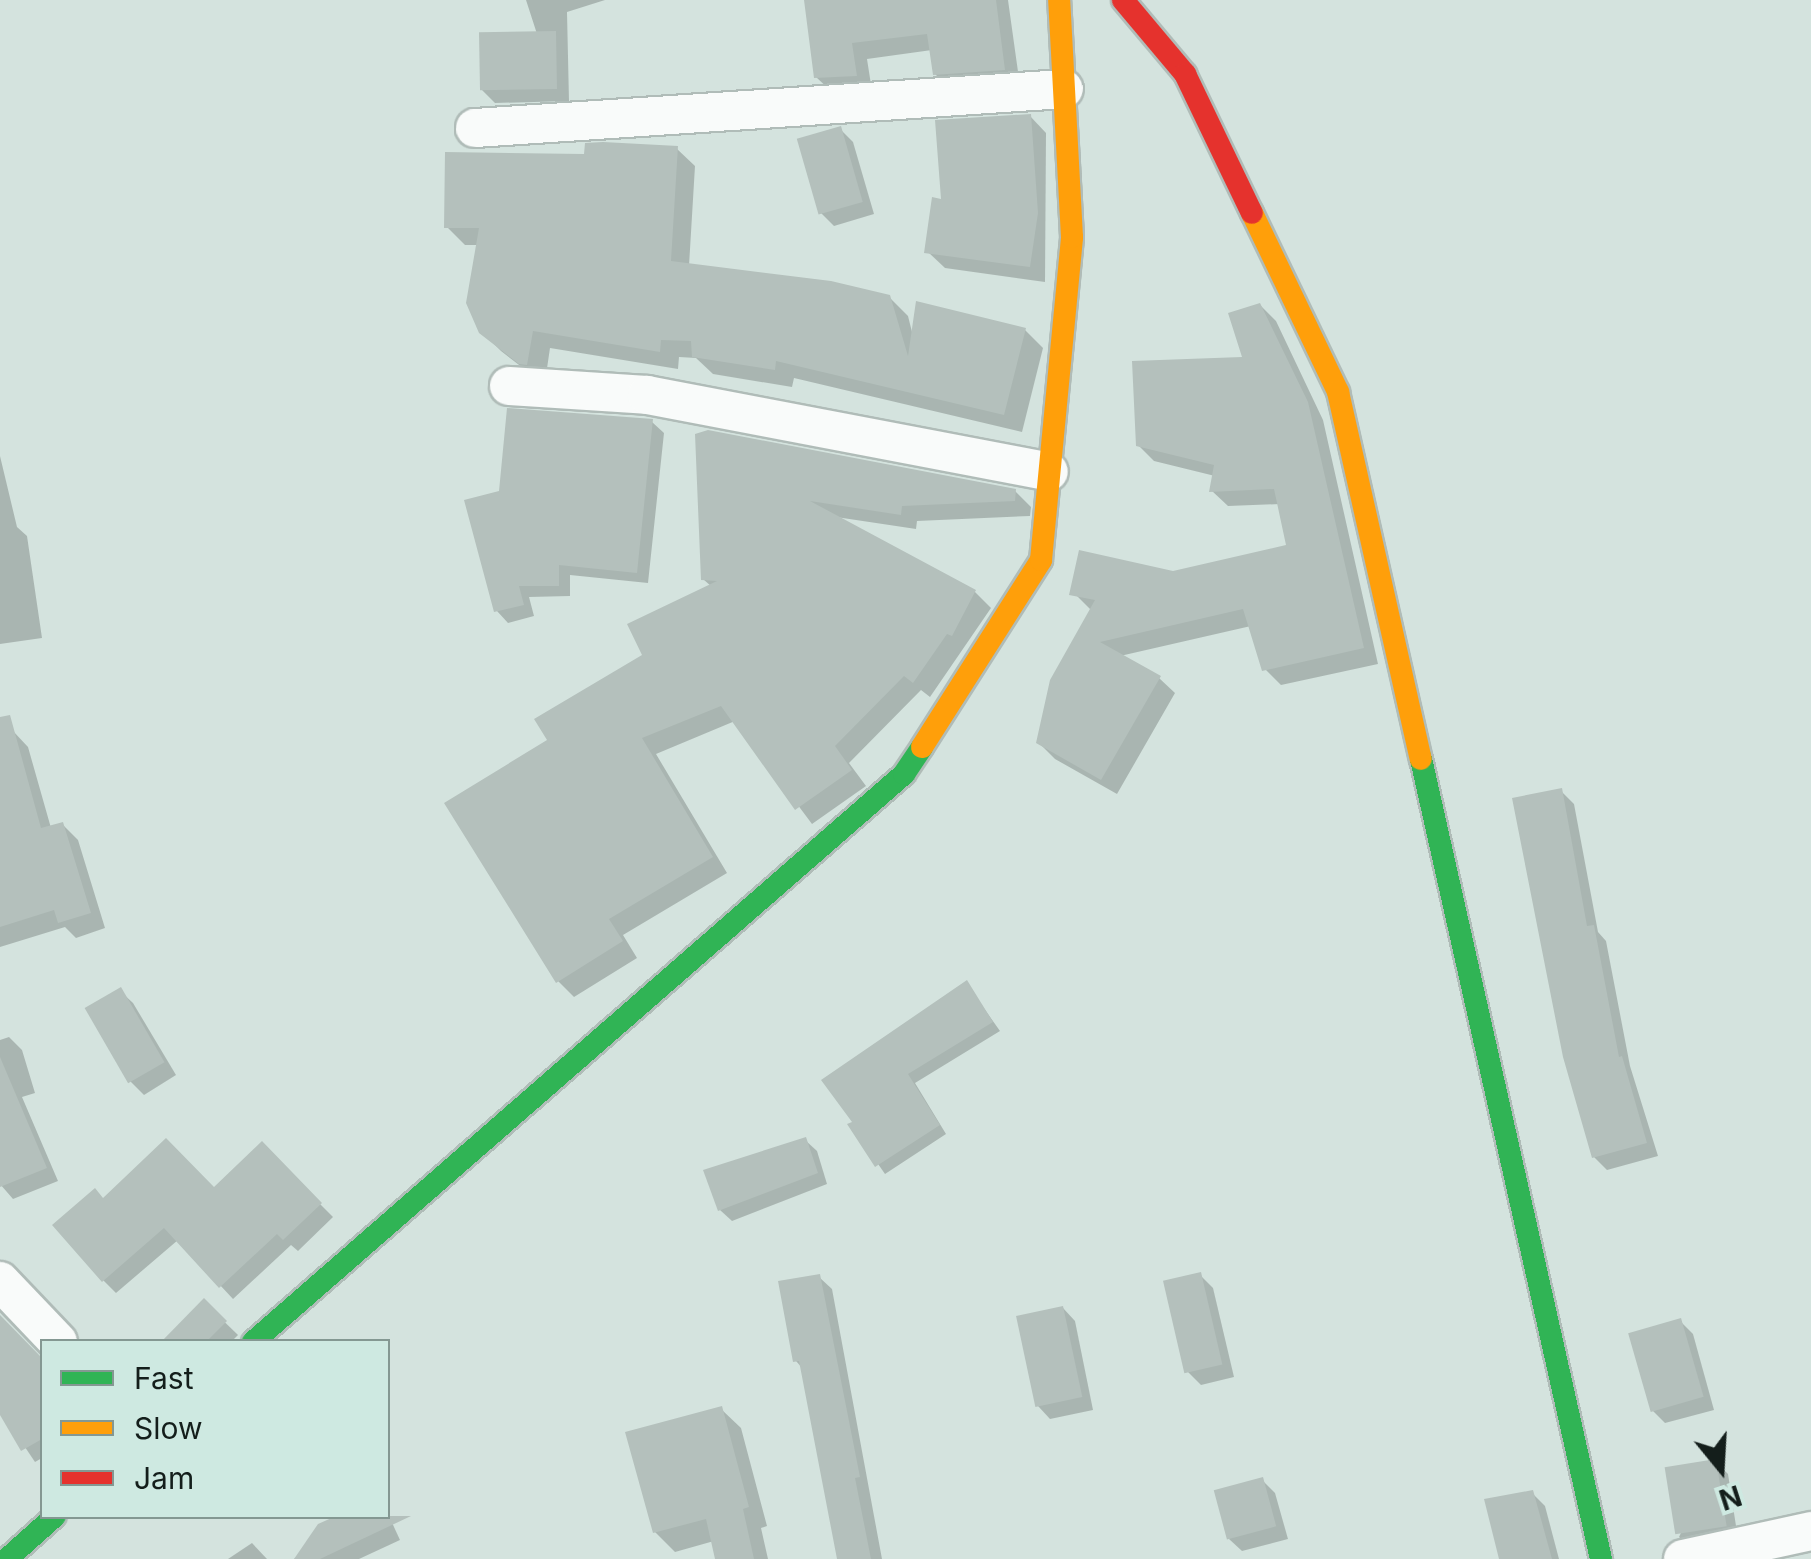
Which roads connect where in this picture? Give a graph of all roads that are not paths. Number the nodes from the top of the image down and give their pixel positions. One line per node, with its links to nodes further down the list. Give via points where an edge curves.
1 (1059, 0): 3 (street)
2 (1123, 0): 13 (street, via 1185,74 1338,392)
3 (1064, 89): 4 (street); 6 (street, via 1072,237)
4 (474, 128)
5 (508, 386): 6 (street, via 646,394)
6 (1049, 472): 9 (street, via 1041,560 904,774)
7 (0, 1281): 8 (street)
8 (55, 1339)
9 (256, 1339)
10 (52, 1519): 12 (street)
11 (1811, 1530): 14 (street)
12 (7, 1559)
13 (1601, 1559)
14 (1683, 1559)

